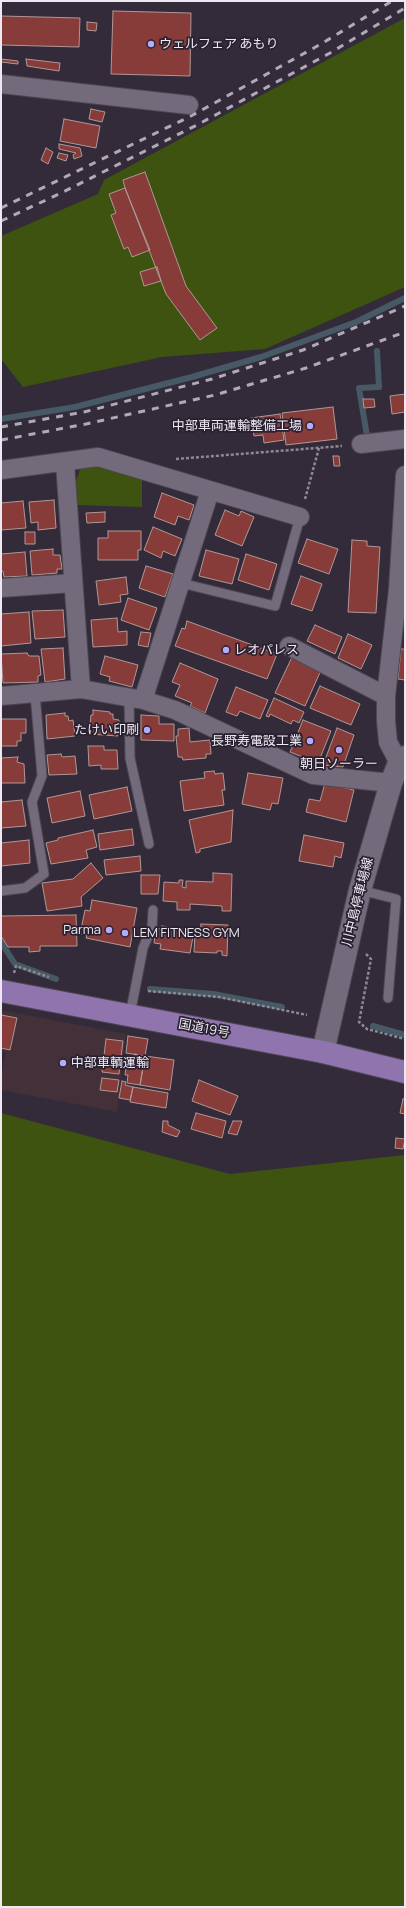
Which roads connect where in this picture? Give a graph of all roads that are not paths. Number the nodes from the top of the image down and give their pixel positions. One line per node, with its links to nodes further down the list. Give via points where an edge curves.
1 (1, 84): 2 (street)
2 (189, 105)
3 (405, 439): 4 (street)
4 (361, 444)
5 (65, 463): 6 (street); 8 (street, via 98,457); 10 (street)
6 (1, 470)
7 (405, 475): 13 (street)
8 (210, 490): 9 (street); 11 (street)
9 (302, 511): 11 (lane, via 275,606)
10 (73, 583): 12 (street); 15 (street)
11 (181, 583): 19 (street)
12 (1, 588)
13 (401, 590): 18 (street)
14 (290, 646): 18 (street)
15 (81, 689): 16 (street); 19 (street)
16 (35, 694): 17 (street); 24 (lane, via 42,776 32,802 44,874 25,888)
17 (1, 696)
18 (386, 696): 20 (street, via 388,742)
19 (136, 699): 21 (street, via 175,710 313,775); 22 (lane, via 130,758)
20 (402, 760): 21 (main road, 川中島停車場線)
21 (391, 783): 23 (main road, 川中島停車場線)
22 (149, 844)
23 (360, 890): 27 (lane, via 396,899); 29 (main road, 川中島停車場線)
24 (1, 891)
25 (153, 910): 28 (lane, via 152,927 143,948)
26 (1, 991): 28 (highway, 国道19号)
27 (388, 998)
28 (130, 1015): 29 (highway, 国道19号)
29 (323, 1052): 30 (highway, 国道19号)
30 (405, 1072)

